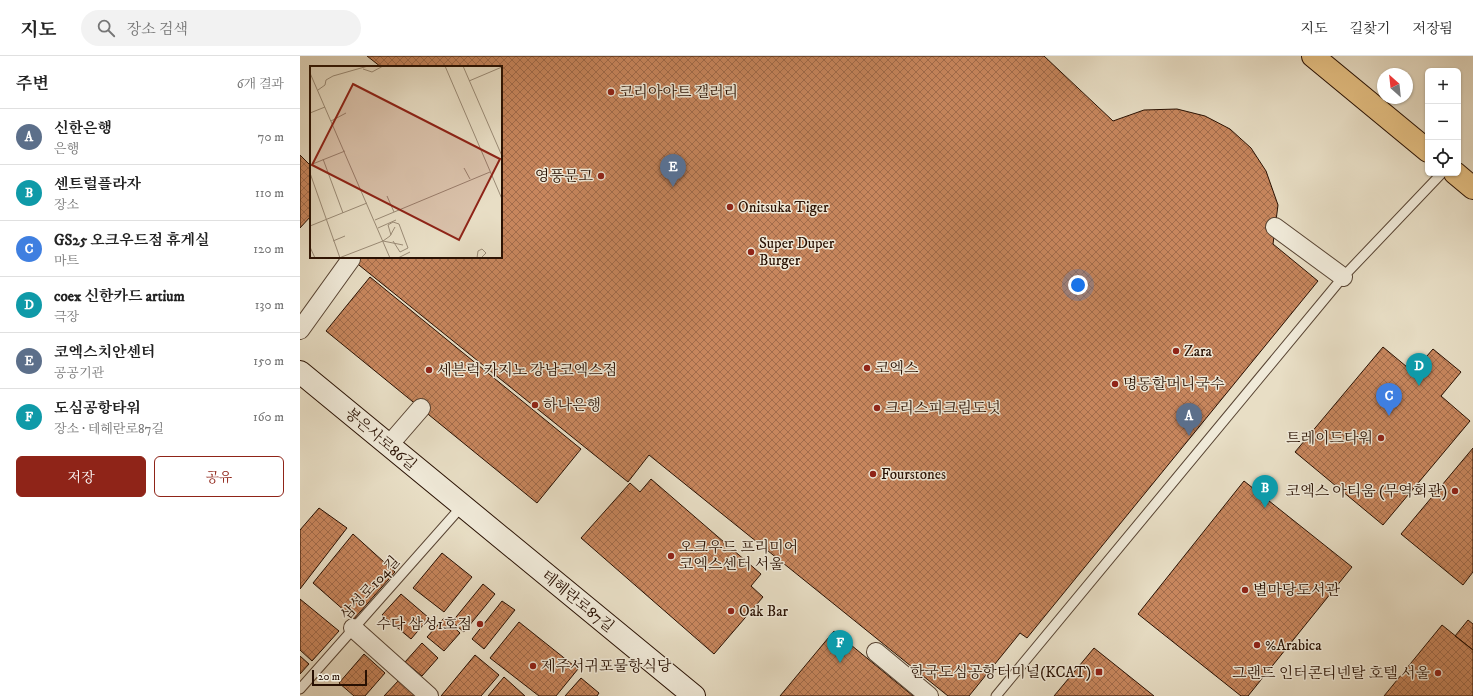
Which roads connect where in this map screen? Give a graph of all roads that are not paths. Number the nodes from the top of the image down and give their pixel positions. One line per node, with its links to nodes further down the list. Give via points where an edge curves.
1 (1313, 56): 2 (main road)
2 (1425, 149)
3 (1439, 176): 8 (lane)
4 (1458, 176): 5 (main road)
5 (1473, 188)
6 (1275, 227): 8 (street)
7 (351, 259): 9 (street)
8 (1343, 277): 20 (lane)
9 (300, 330)
10 (300, 372): 12 (street, 봉은사로86길)
11 (421, 408): 12 (street)
12 (389, 445): 13 (street, 봉은사로86길)
13 (462, 506): 14 (lane, 삼성로104길); 18 (street, 테헤란로87길)
14 (353, 628): 16 (lane, 삼성로104길); 17 (street)
15 (876, 652): 19 (street)
16 (300, 689)
17 (429, 696)
18 (694, 696)
19 (929, 696)
20 (996, 696)

